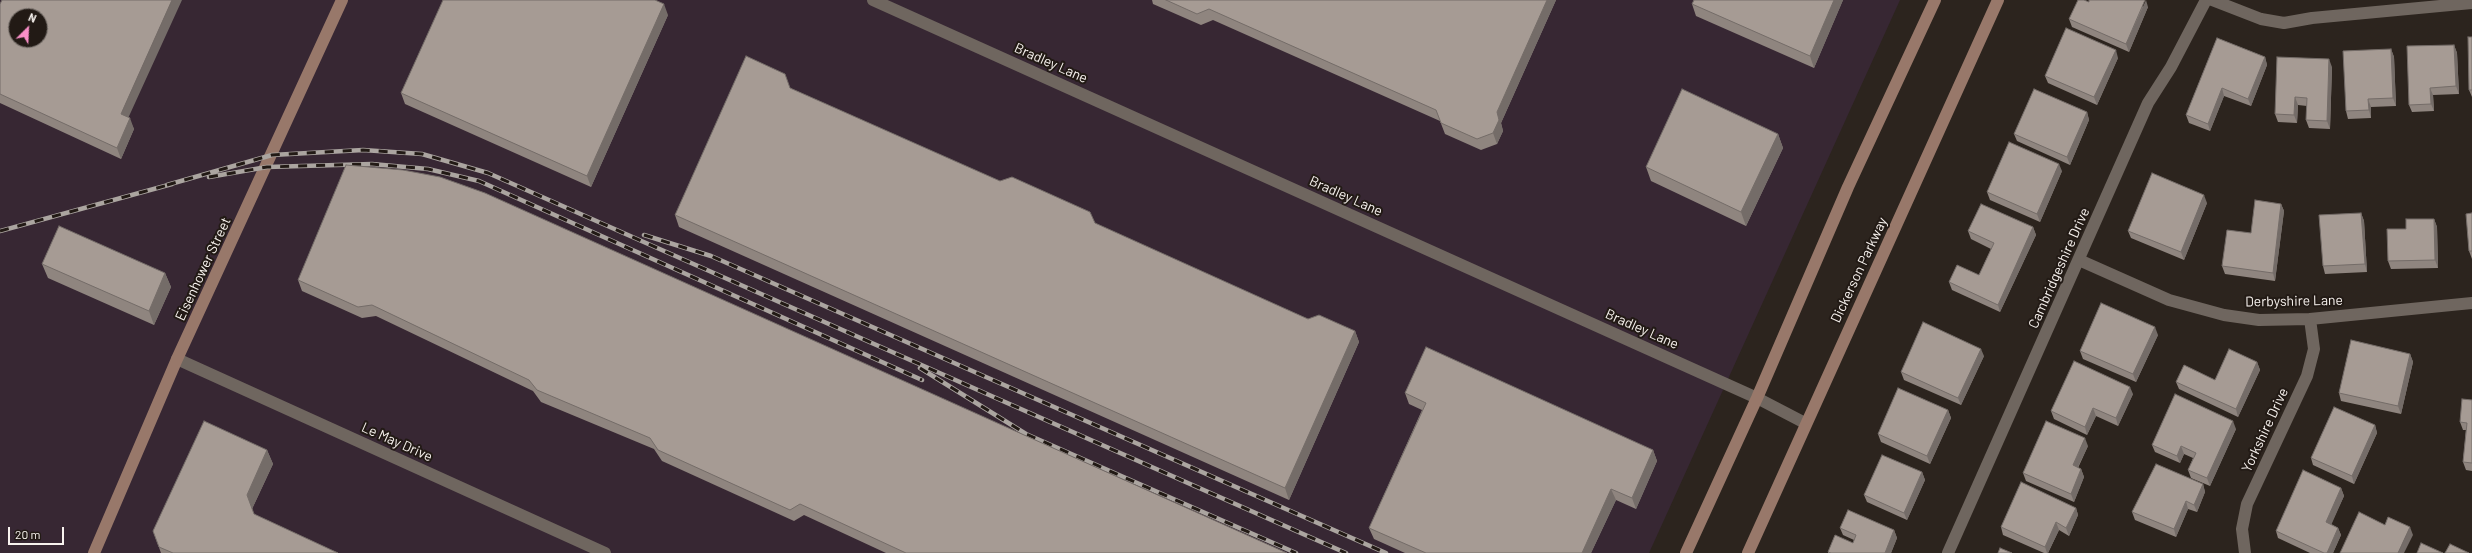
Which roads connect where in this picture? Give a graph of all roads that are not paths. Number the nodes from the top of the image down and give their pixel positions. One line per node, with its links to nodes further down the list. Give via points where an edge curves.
1 (342, 0): 11 (main road, Eisenhower Street)
2 (873, 0): 12 (street, Bradley Lane)
3 (1935, 0): 12 (main road, via 1848,187)
4 (1998, 0): 13 (main road, Dickerson Parkway)
5 (2206, 0): 8 (street, Cambridgeshire Drive, via 2171,67 2148,103)
6 (2212, 0): 7 (street, via 2261,19 2284,23 2312,18)
7 (2472, 3)
8 (2079, 260): 10 (street, Derbyshire Lane, via 2169,300 2205,310 2259,320); 18 (street, Cambridgeshire Drive)
9 (2472, 303): 10 (street, Derbyshire Lane)
10 (2310, 319): 19 (street, Yorkshire Drive, via 2314,349 2307,376 2247,504 2242,529)
11 (177, 359): 14 (main road, Eisenhower Street); 15 (street, Le May Drive)
12 (1757, 398): 13 (street, Bradley Lane); 16 (main road)
13 (1805, 423): 17 (main road, Dickerson Parkway)
14 (94, 553)
15 (605, 553)
16 (1686, 553)
17 (1748, 553)
18 (1948, 553)
19 (2245, 553)

